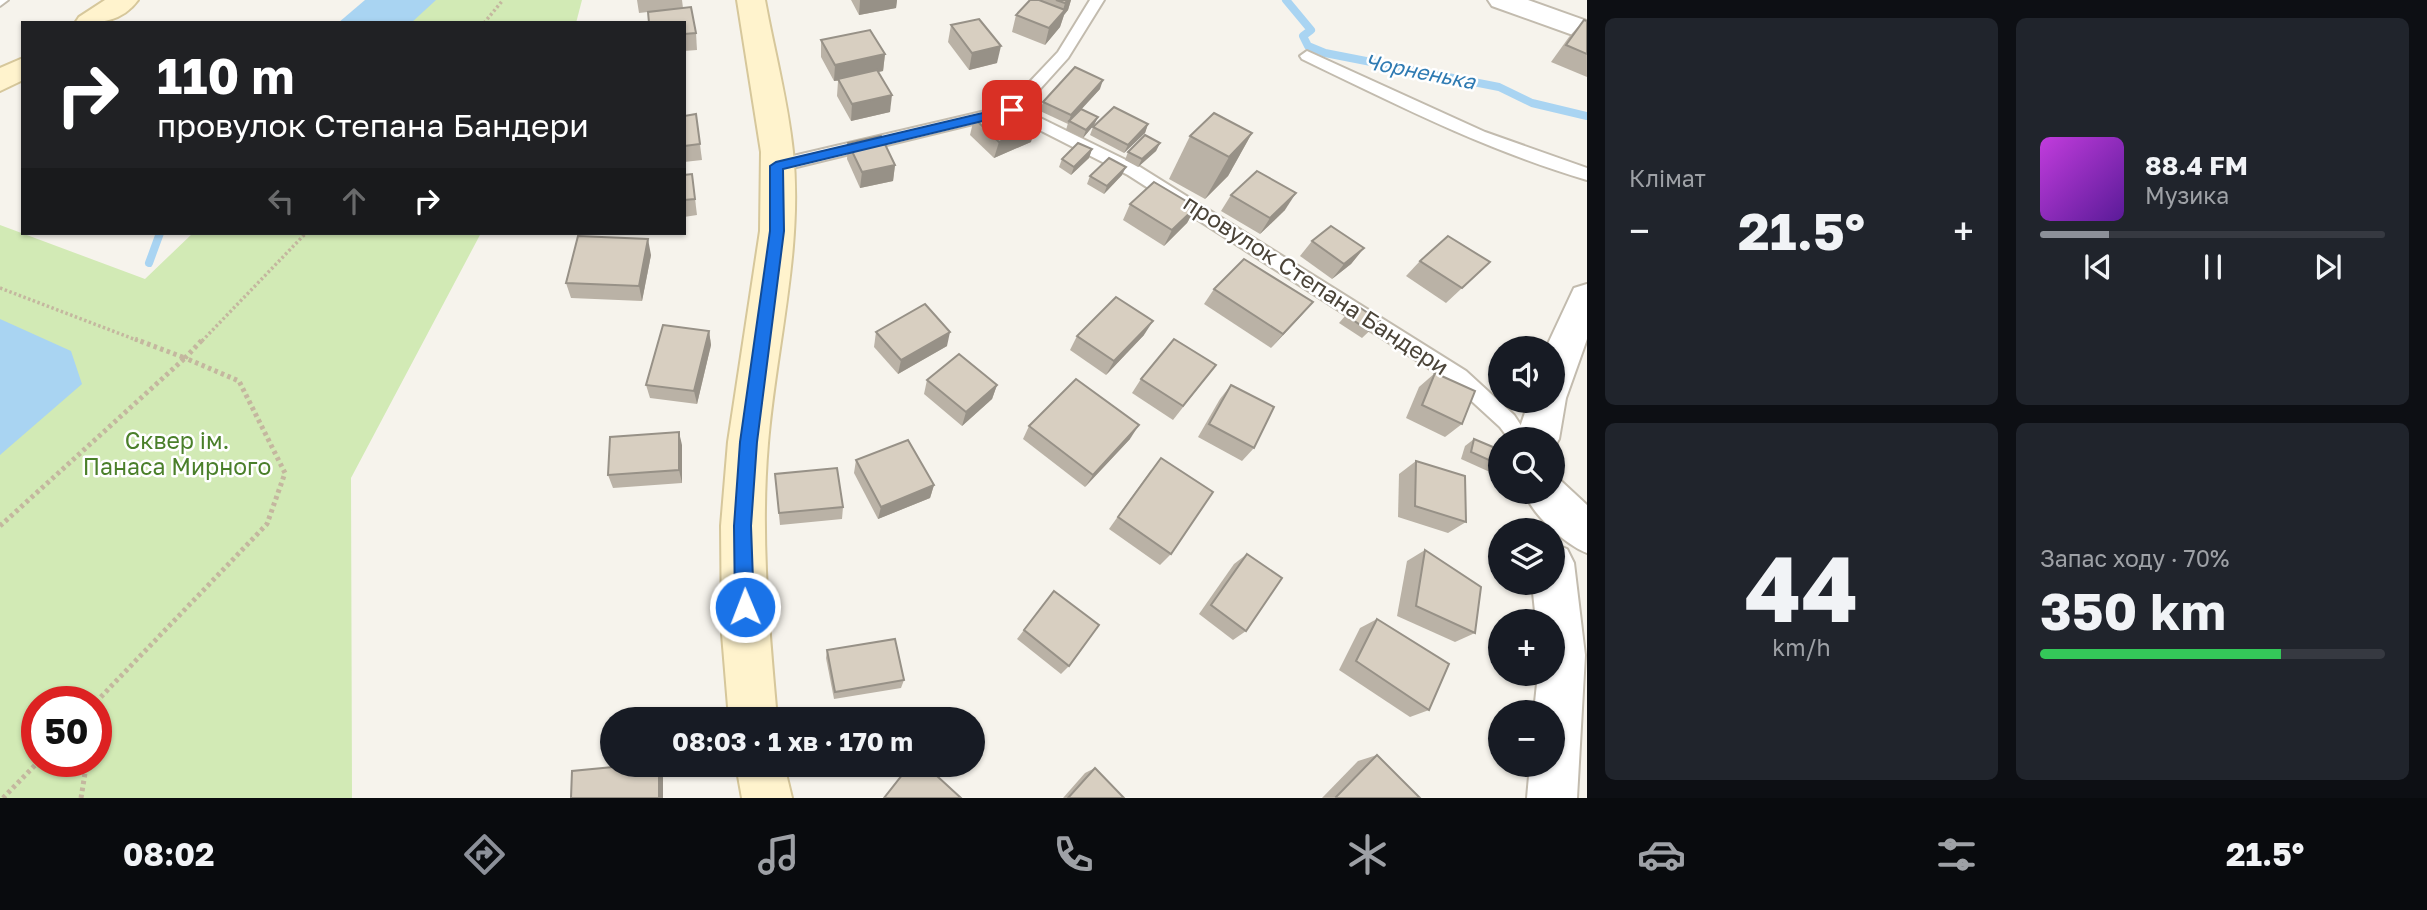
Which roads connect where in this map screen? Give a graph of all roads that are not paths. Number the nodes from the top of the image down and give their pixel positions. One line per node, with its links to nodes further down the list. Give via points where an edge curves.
1 (124, 0): 5 (main road)
2 (751, 0): 11 (main road)
3 (1097, 0): 10 (lane, via 1063,55)
4 (1502, 0): 6 (street)
5 (92, 21)
6 (1587, 32)
7 (1307, 56): 12 (lane, via 1424,111 1538,159)
8 (21, 67): 9 (main road)
9 (0, 82)
10 (1012, 110): 11 (lane); 16 (lane, провулок Степана Бандери, via 1184,201 1459,377)
11 (776, 166): 21 (main road, via 777,231 748,442 742,526)
12 (1587, 174)
13 (1587, 298): 14 (street)
14 (1576, 347): 15 (street)
15 (1565, 365)
16 (1511, 427)
17 (1546, 505): 18 (street); 19 (street)
18 (1587, 505)
19 (1587, 533)
20 (1556, 595): 24 (street, via 1562,654)
21 (751, 707)
22 (763, 777): 23 (main road)
23 (767, 798)
24 (1552, 798)

